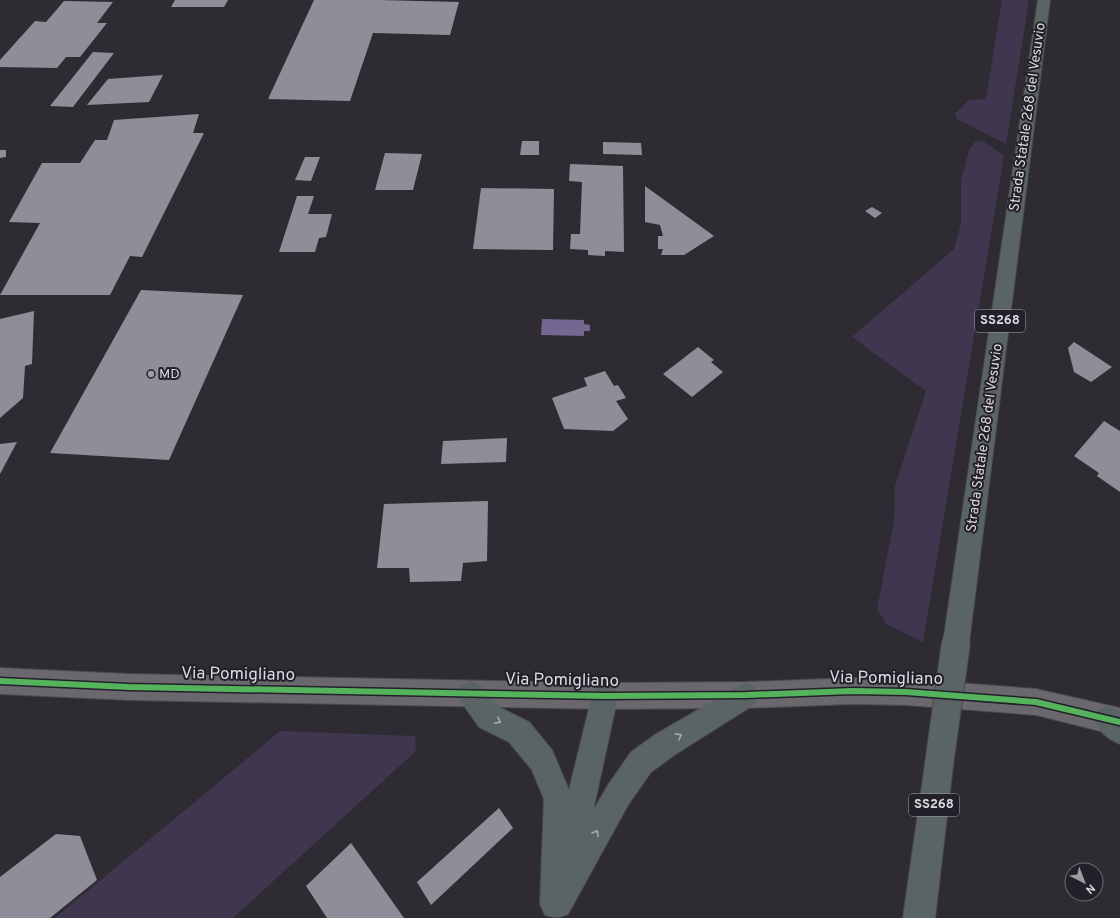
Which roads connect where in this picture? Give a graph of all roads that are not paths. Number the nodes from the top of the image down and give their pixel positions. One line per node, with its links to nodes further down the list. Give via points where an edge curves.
1 (1044, 0): 7 (highway, Strada Statale 268 del Vesuvio / SS268, bridge)
2 (0, 681): 3 (street, Via Pomigliano, via 129,687)
3 (470, 694): 5 (street, Via Pomigliano); 9 (highway, one-way to 9, via 489,716 519,732 542,760 558,799)
4 (746, 695): 5 (street, Via Pomigliano); 6 (street, Via Pomigliano, via 852,691 914,692 1036,702); 9 (highway, one-way to 4, via 618,795 641,762)
5 (605, 696): 9 (highway)
6 (1116, 724)
7 (940, 757): 8 (highway, SS268 / SS268)
8 (929, 853): 10 (highway, SS268 / SS268); 11 (highway)
9 (554, 911)
10 (920, 918)
11 (932, 918)

